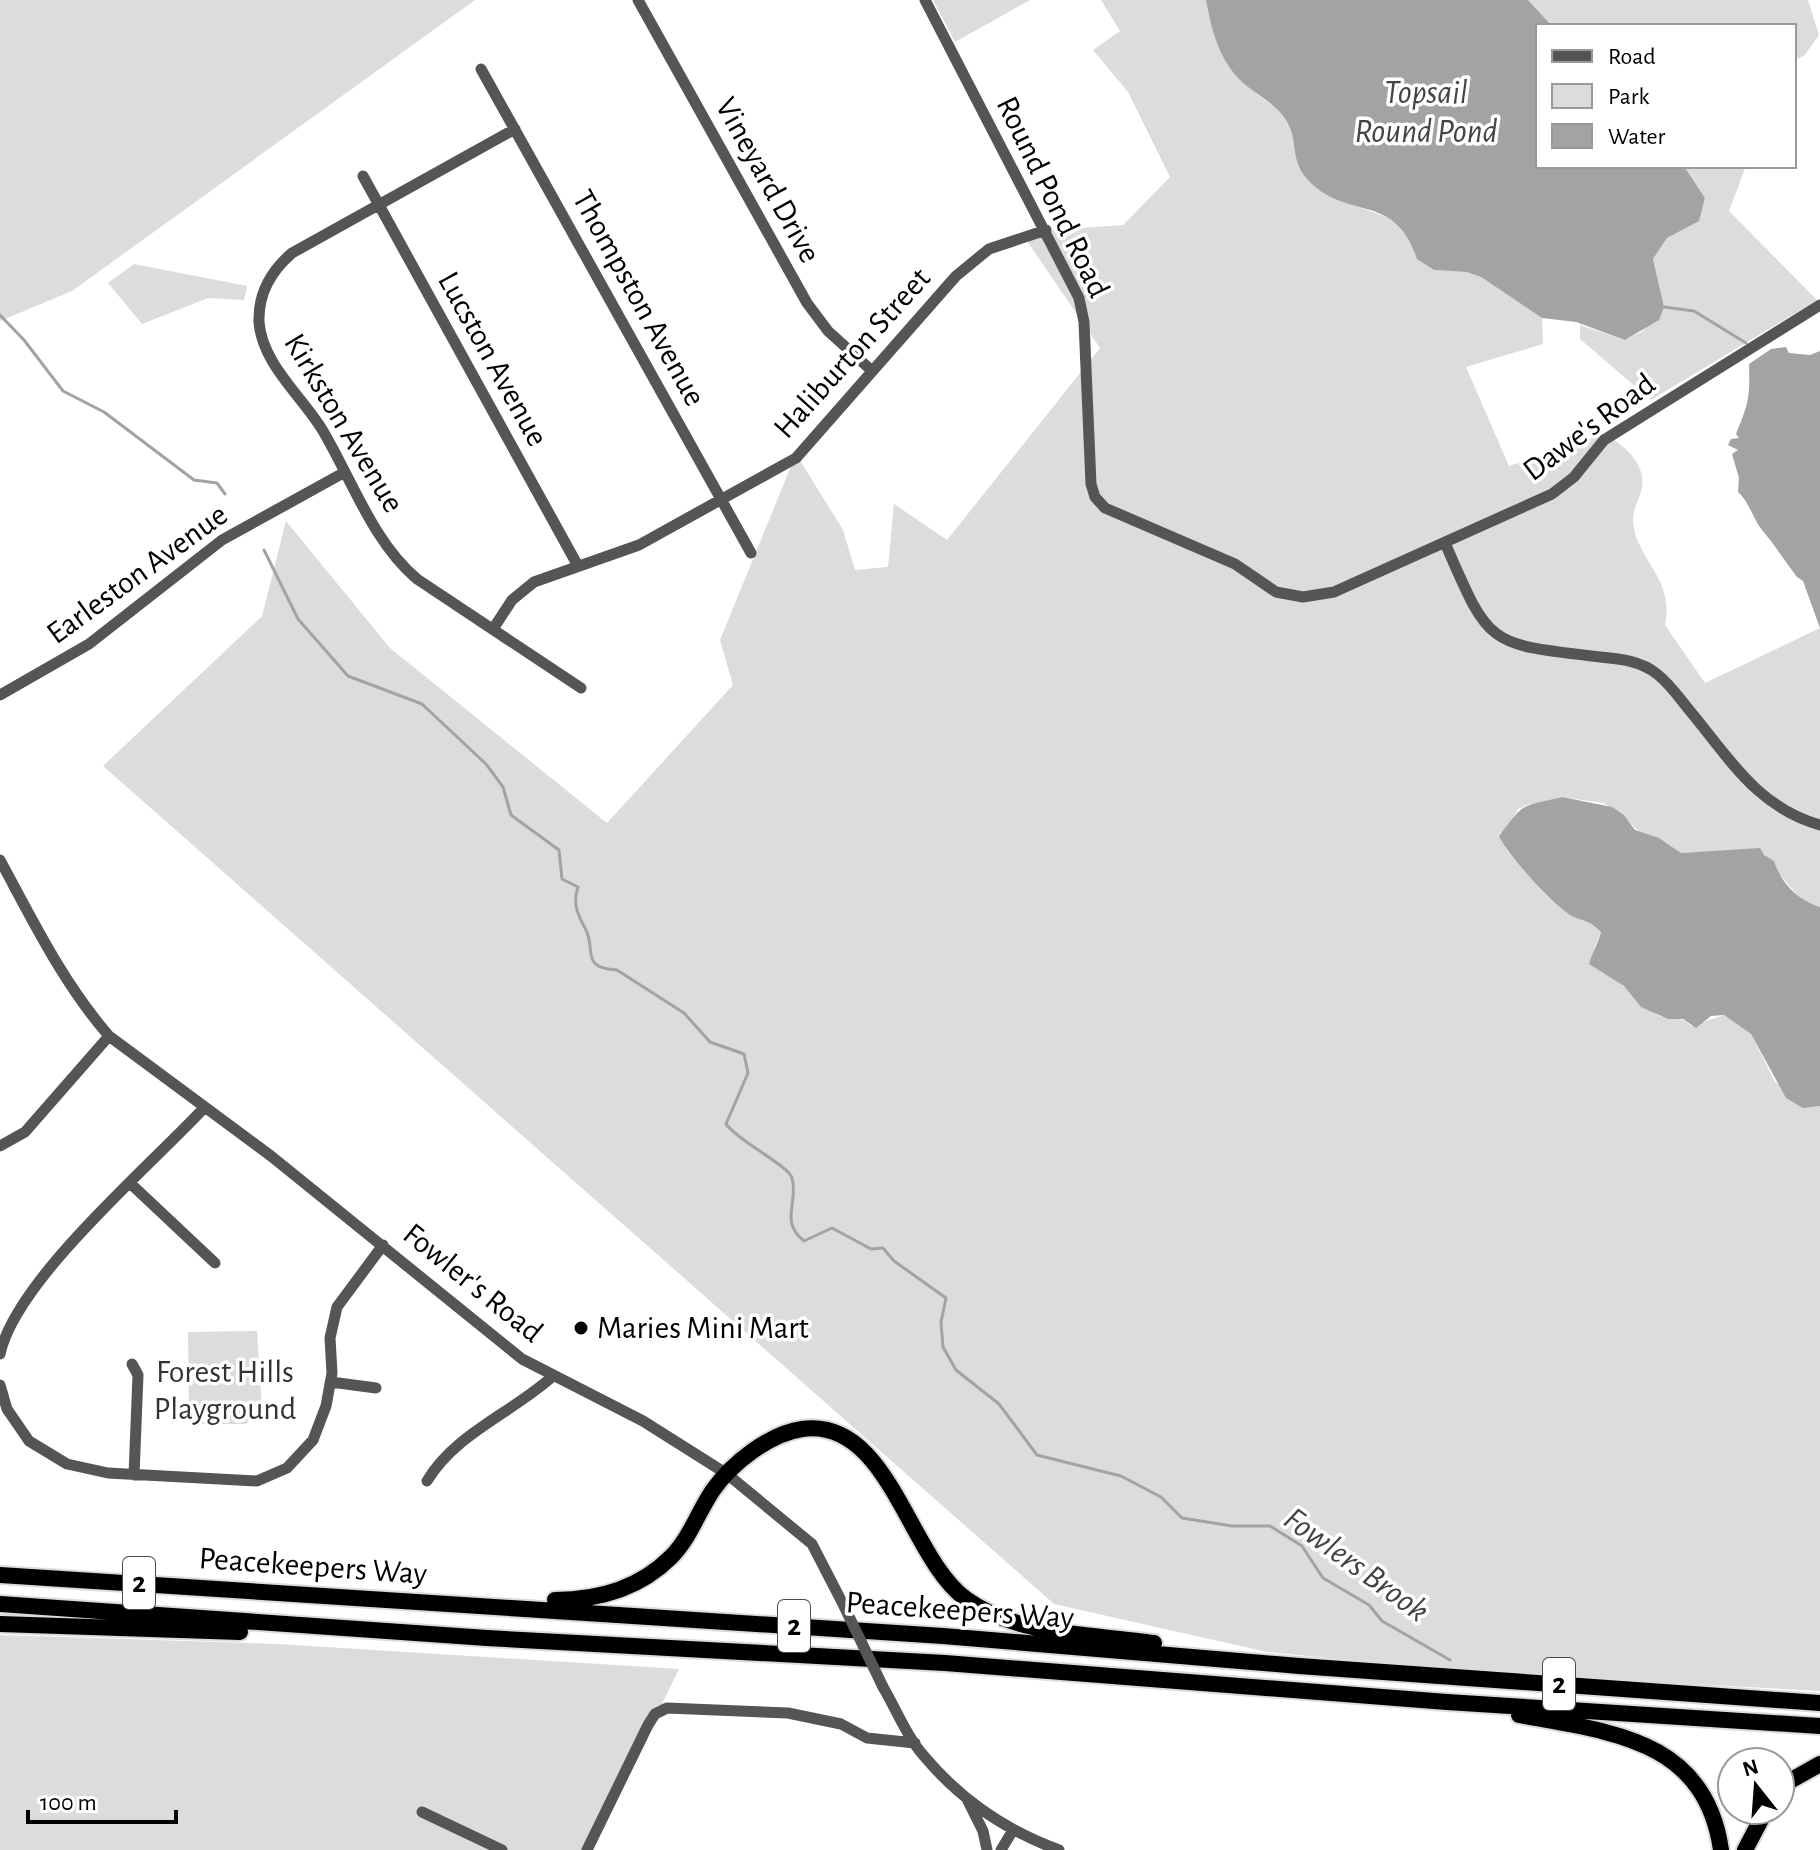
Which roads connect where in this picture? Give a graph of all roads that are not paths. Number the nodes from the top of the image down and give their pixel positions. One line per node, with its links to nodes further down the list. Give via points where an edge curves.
1 (638, 0): 9 (street, Vineyard Drive, via 807,303 828,331)
2 (925, 0): 7 (street, Round Pond Road)
3 (481, 69): 4 (street, Thompston Avenue)
4 (515, 129): 6 (street, Kirkston Avenue); 11 (street, Thompston Avenue)
5 (363, 176): 6 (street, Lucston Avenue)
6 (379, 205): 10 (street, Kirkston Avenue, via 279,264 260,307 269,355 322,429); 14 (street, Lucston Avenue)
7 (1046, 230): 9 (street, Haliburton Street, via 1007,241 974,261); 15 (street, Round Pond Road, via 1079,298 1084,322 1095,497 1105,508 1235,564)
8 (1820, 305): 12 (street, Dawe's Road, via 1604,440 1565,487)
9 (871, 370): 11 (street, Haliburton Street, via 796,458)
10 (345, 472): 16 (street, Kirkston Avenue, via 397,560); 18 (street, Earleston Avenue, via 222,540 89,644)
11 (721, 500): 13 (street, Thompston Avenue); 14 (street, Haliburton Street, via 639,545)
12 (1445, 543): 15 (street, Dawe's Road, via 1334,592); 19 (street, via 1479,619 1497,636 1534,650 1622,659 1647,668 1668,684 1767,802)
13 (751, 553)
14 (578, 566): 16 (street, Haliburton Street, via 525,587)
15 (1289, 596)
16 (493, 629): 17 (street, Kirkston Avenue)
17 (581, 688)
18 (0, 695)
19 (1820, 825)
20 (1, 865): 21 (street, Fowler's Road, via 60,968)
21 (109, 1036): 22 (street, Fowler's Road); 23 (street, via 25,1132)
22 (203, 1109): 24 (street); 25 (street, Fowler's Road)
23 (0, 1146)
24 (131, 1184): 26 (street); 27 (street, via 21,1304)
25 (383, 1245): 29 (street, Fowler's Road, via 522,1359); 30 (street, via 337,1307 330,1338)
26 (215, 1263)
27 (0, 1354)
28 (132, 1364): 34 (street, via 138,1375)
29 (553, 1376): 33 (street, Fowler's Road, via 643,1421); 35 (street, via 441,1458)
30 (331, 1382): 32 (street); 34 (street, via 313,1440 287,1468 257,1481)
31 (0, 1385): 34 (street, via 7,1409 29,1441 67,1464)
32 (376, 1388)
33 (727, 1474): 37 (highway, via 673,1555 620,1591 575,1600); 41 (highway, via 782,1436 801,1429 836,1433 871,1458 937,1571 987,1612 1038,1627); 45 (street, Fowler's Road, bridge, via 812,1544)
34 (134, 1475)
35 (427, 1481)
36 (0, 1575): 37 (highway, Peacekeepers Way / 2)
37 (366, 1597): 41 (highway, Peacekeepers Way / 2)
38 (0, 1604): 40 (highway, Peacekeepers Way / 2)
39 (0, 1624): 40 (highway)
40 (366, 1631): 42 (highway, Peacekeepers Way / 2, via 945,1663)
41 (1222, 1659): 43 (highway, Peacekeepers Way / 2)
42 (1447, 1702): 44 (highway, Peacekeepers Way / 2); 57 (highway, via 1624,1735 1647,1744 1676,1765 1700,1793 1712,1814)
43 (1820, 1703)
44 (1820, 1726)
45 (915, 1743): 48 (street, Fowler's Road); 53 (street, via 867,1738 841,1724 788,1713 667,1708 648,1725)
46 (1820, 1764): 47 (highway)
47 (1796, 1778)
48 (966, 1797): 51 (street, Fowler's Road); 54 (street)
49 (422, 1812): 52 (street)
50 (1758, 1826): 58 (highway)
51 (1013, 1830): 55 (street); 56 (street, Fowler's Road)
52 (502, 1850)
53 (587, 1850)
54 (987, 1850)
55 (1001, 1850)
56 (1059, 1850)
57 (1721, 1850)
58 (1745, 1850)

